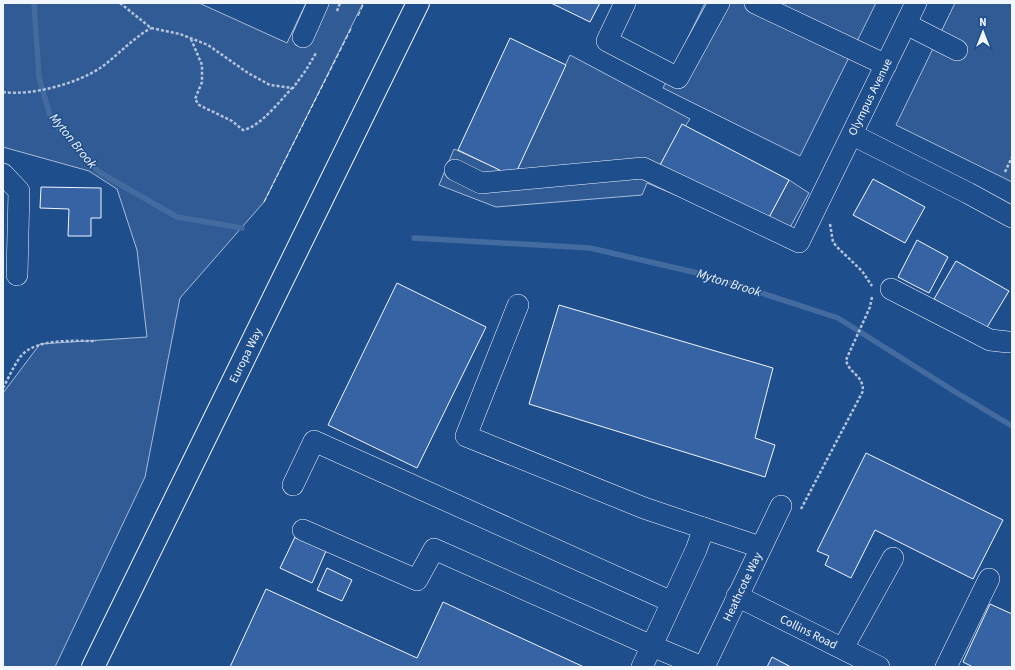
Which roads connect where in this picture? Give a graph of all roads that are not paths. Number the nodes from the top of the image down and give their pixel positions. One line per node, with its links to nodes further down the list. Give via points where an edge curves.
1 (318, 3): 8 (street)
2 (416, 3): 30 (highway, Europa Way)
3 (625, 3): 4 (street, via 607,41 678,78)
4 (719, 3)
5 (755, 3): 10 (street)
6 (916, 3): 7 (street, Olympus Avenue)
7 (906, 24): 9 (street); 10 (street, Olympus Avenue)
8 (310, 44)
9 (957, 50)
10 (886, 65): 11 (street, Olympus Avenue)
11 (853, 134): 12 (street, Olympus Avenue, via 799,242 643,168 481,183); 14 (street)
12 (455, 170)
13 (3, 174): 15 (street, via 19,191)
14 (1012, 217)
15 (17, 275)
16 (879, 291): 18 (street, via 990,340)
17 (518, 305): 21 (street, via 466,436 644,508)
18 (1011, 340)
19 (293, 485): 27 (street, via 314,441)
20 (790, 510): 23 (street, Heathcote Way)
21 (704, 528): 23 (street); 27 (street)
22 (303, 530): 28 (street, via 417,580 434,549)
23 (760, 547): 26 (street, Heathcote Way)
24 (893, 558): 29 (street)
25 (990, 579): 34 (street)
26 (738, 596): 29 (street, Collins Road); 32 (street, Heathcote Way)
27 (672, 602): 28 (street)
28 (652, 646): 31 (street); 32 (street)
29 (843, 648): 33 (street, Collins Road)
30 (93, 667)
31 (642, 667)
32 (703, 667)
33 (879, 667)
34 (946, 667)

